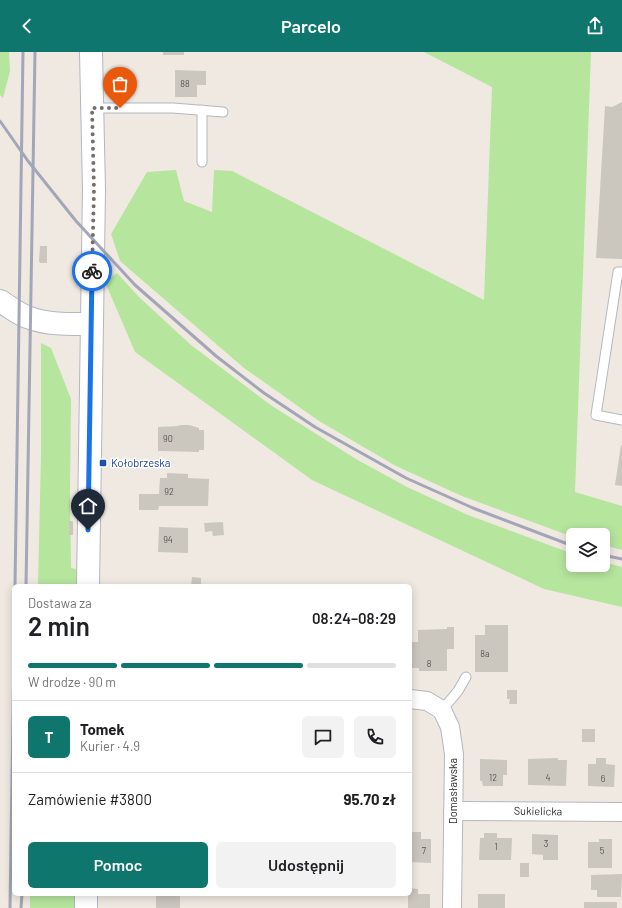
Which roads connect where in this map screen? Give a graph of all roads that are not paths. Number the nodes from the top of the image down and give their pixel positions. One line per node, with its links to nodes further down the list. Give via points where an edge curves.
1 (91, 52): 2 (street)
2 (92, 108): 3 (lane); 8 (street, via 94,190)
3 (202, 110): 4 (lane); 5 (lane)
4 (223, 112)
5 (202, 162)
6 (622, 272): 9 (lane, via 618,272 596,415)
7 (0, 301): 8 (street, via 30,318 52,323)
8 (91, 324): 10 (street)
9 (622, 420)
10 (88, 584)
11 (466, 677): 13 (lane)
12 (412, 699): 13 (street, via 427,702)
13 (442, 710): 14 (street, Domasławska, via 450,727 454,754)
14 (453, 811): 15 (street, Sukielicka); 18 (street, Domasławska)
15 (622, 812)
16 (86, 896): 17 (street)
17 (86, 908)
18 (452, 908)

